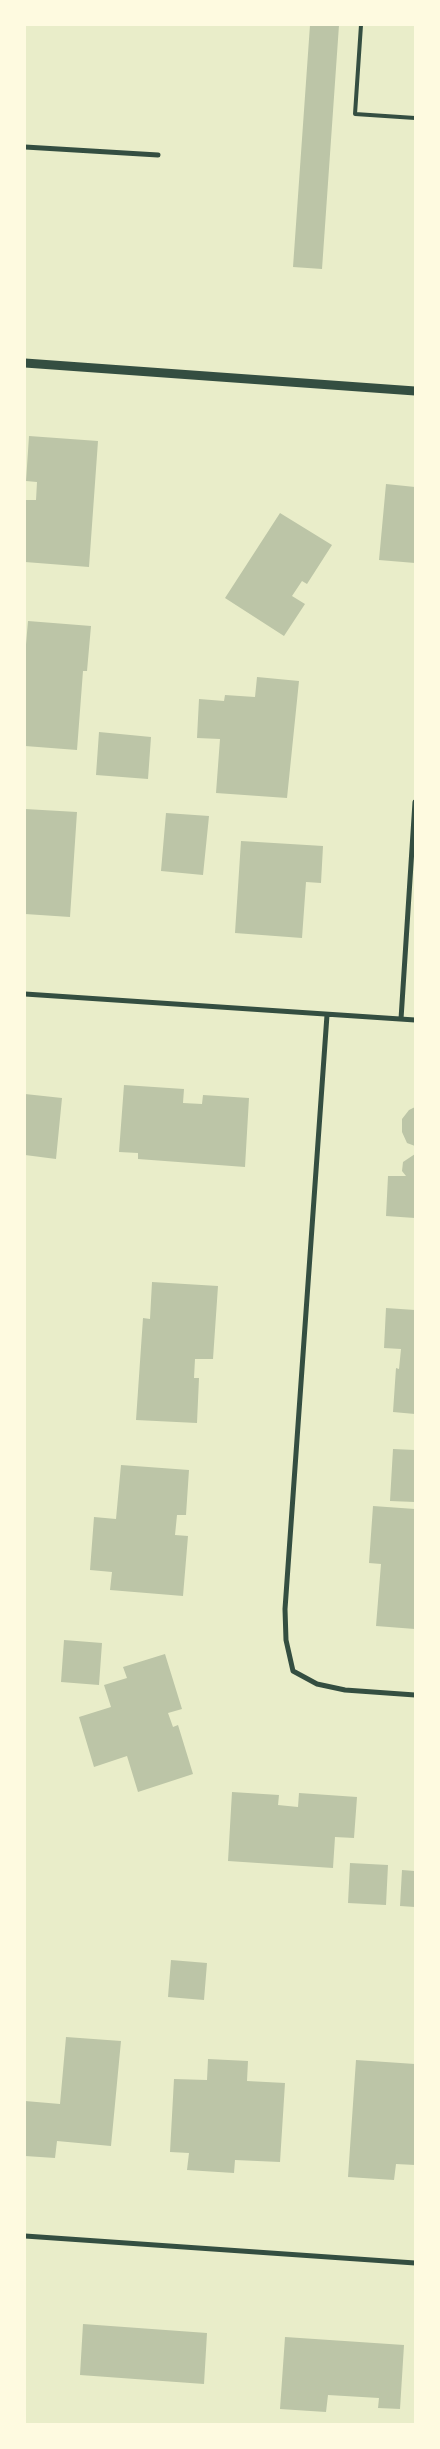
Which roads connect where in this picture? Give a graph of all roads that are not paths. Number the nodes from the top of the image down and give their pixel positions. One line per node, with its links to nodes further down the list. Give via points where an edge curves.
1 (361, 25): 2 (lane, via 355,114)
2 (415, 118)
3 (25, 147): 4 (street)
4 (158, 155)
5 (25, 363): 6 (street)
6 (415, 391)
7 (415, 802): 10 (street)
8 (25, 994): 9 (street)
9 (327, 1015): 10 (street); 12 (street, via 285,1609 286,1640 293,1671 317,1684 346,1690)
10 (401, 1019): 11 (street)
11 (415, 1020)
12 (415, 1695)
13 (25, 2236): 14 (street)
14 (415, 2263)

